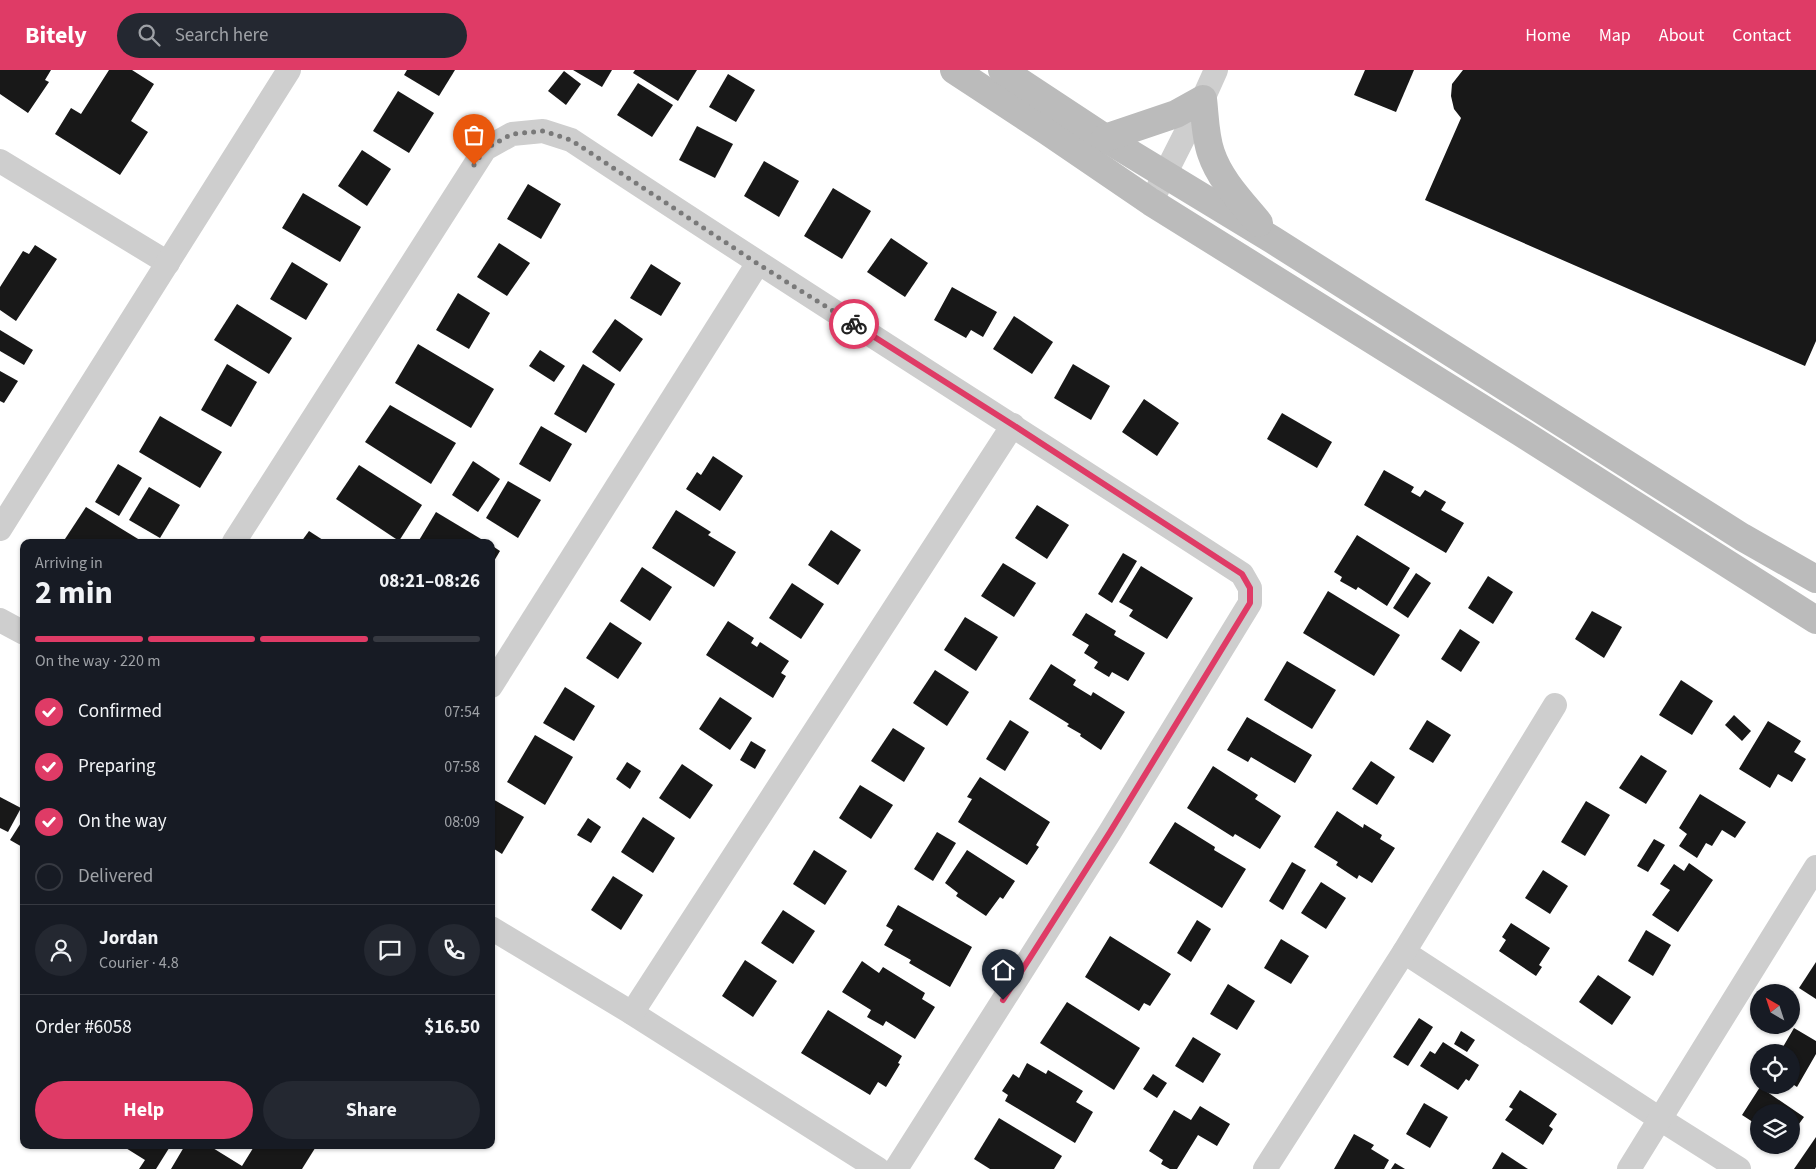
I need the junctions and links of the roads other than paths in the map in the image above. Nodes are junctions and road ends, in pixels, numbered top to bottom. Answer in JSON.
{"nodes":[{"id":1,"x":289,"y":70,"type":"edge"},
{"id":2,"x":954,"y":70,"type":"edge"},
{"id":3,"x":1002,"y":70,"type":"edge"},
{"id":4,"x":1216,"y":70,"type":"edge"},
{"id":5,"x":1203,"y":98,"type":"junction"},
{"id":6,"x":1104,"y":138,"type":"junction"},
{"id":7,"x":0,"y":161,"type":"edge"},
{"id":8,"x":1166,"y":175,"type":"junction"},
{"id":9,"x":1151,"y":202,"type":"junction"},
{"id":10,"x":1272,"y":240,"type":"junction"},
{"id":11,"x":168,"y":263,"type":"junction"},
{"id":12,"x":758,"y":264,"type":"junction"},
{"id":13,"x":1013,"y":425,"type":"junction"},
{"id":14,"x":0,"y":529,"type":"edge"},
{"id":15,"x":236,"y":539,"type":"edge"},
{"id":16,"x":1816,"y":579,"type":"edge"},
{"id":17,"x":0,"y":620,"type":"edge"},
{"id":18,"x":1816,"y":620,"type":"edge"},
{"id":19,"x":20,"y":631,"type":"edge"},
{"id":20,"x":495,"y":680,"type":"edge"},
{"id":21,"x":1555,"y":705,"type":"dead end"},
{"id":22,"x":1816,"y":867,"type":"edge"},
{"id":23,"x":495,"y":930,"type":"edge"},
{"id":24,"x":1404,"y":952,"type":"junction"},
{"id":25,"x":632,"y":1013,"type":"junction"},
{"id":26,"x":1660,"y":1119,"type":"junction"},
{"id":27,"x":878,"y":1169,"type":"edge"},
{"id":28,"x":896,"y":1169,"type":"edge"},
{"id":29,"x":1265,"y":1169,"type":"edge"},
{"id":30,"x":1629,"y":1169,"type":"edge"},
{"id":31,"x":1739,"y":1169,"type":"edge"}],
"edges":[{"from":1,"to":11,"type":"street"},
{"from":2,"to":9,"type":"main road"},
{"from":3,"to":6,"type":"main road"},
{"from":4,"to":5,"type":"street"},
{"from":5,"to":6,"type":"main road"},
{"from":5,"to":8,"type":"street"},
{"from":5,"to":10,"type":"main road"},
{"from":6,"to":8,"type":"main road"},
{"from":7,"to":11,"type":"street"},
{"from":8,"to":9,"type":"street"},
{"from":8,"to":10,"type":"main road"},
{"from":9,"to":18,"type":"main road"},
{"from":10,"to":16,"type":"main road"},
{"from":11,"to":14,"type":"street"},
{"from":12,"to":13,"type":"street"},
{"from":12,"to":15,"type":"street"},
{"from":12,"to":20,"type":"street"},
{"from":13,"to":25,"type":"street"},
{"from":13,"to":28,"type":"street"},
{"from":17,"to":19,"type":"street"},
{"from":21,"to":24,"type":"street"},
{"from":22,"to":26,"type":"street"},
{"from":23,"to":25,"type":"street"},
{"from":24,"to":26,"type":"street"},
{"from":24,"to":29,"type":"street"},
{"from":25,"to":27,"type":"street"},
{"from":26,"to":30,"type":"street"},
{"from":26,"to":31,"type":"street"}]}
